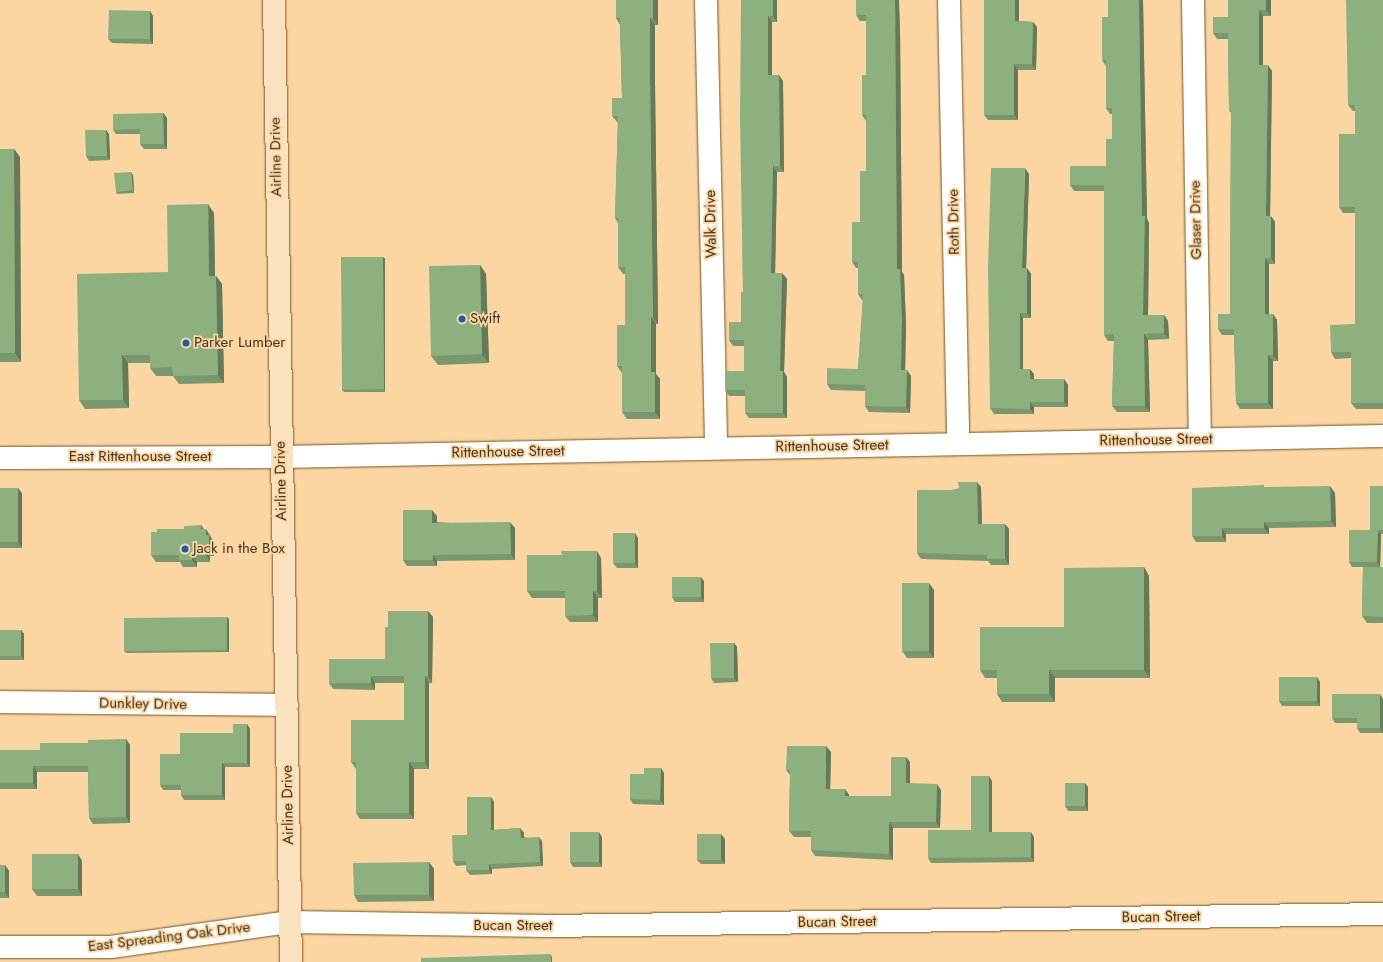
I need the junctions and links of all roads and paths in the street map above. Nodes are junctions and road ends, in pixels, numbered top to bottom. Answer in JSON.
{"nodes":[{"id":1,"x":274,"y":0,"type":"edge"},
{"id":2,"x":706,"y":0,"type":"edge"},
{"id":3,"x":949,"y":0,"type":"edge"},
{"id":4,"x":1193,"y":0,"type":"edge"},
{"id":5,"x":1383,"y":436,"type":"edge"},
{"id":6,"x":1200,"y":439,"type":"junction"},
{"id":7,"x":958,"y":444,"type":"junction"},
{"id":8,"x":716,"y":448,"type":"junction"},
{"id":9,"x":281,"y":456,"type":"junction"},
{"id":10,"x":0,"y":458,"type":"edge"},
{"id":11,"x":0,"y":702,"type":"edge"},
{"id":12,"x":287,"y":705,"type":"junction"},
{"id":13,"x":1383,"y":914,"type":"edge"},
{"id":14,"x":290,"y":922,"type":"junction"},
{"id":15,"x":0,"y":947,"type":"edge"},
{"id":16,"x":74,"y":955,"type":"edge"},
{"id":17,"x":291,"y":962,"type":"edge"}],
"edges":[{"from":1,"to":9,"type":"main road","name":"Airline Drive"},
{"from":2,"to":8,"type":"street","name":"Walk Drive"},
{"from":3,"to":7,"type":"street","name":"Roth Drive"},
{"from":4,"to":6,"type":"street","name":"Glaser Drive"},
{"from":5,"to":6,"type":"street","name":"Rittenhouse Street"},
{"from":6,"to":7,"type":"street","name":"Rittenhouse Street"},
{"from":7,"to":8,"type":"street","name":"Rittenhouse Street"},
{"from":8,"to":9,"type":"street","name":"Rittenhouse Street"},
{"from":9,"to":10,"type":"street","name":"East Rittenhouse Street"},
{"from":9,"to":12,"type":"main road","name":"Airline Drive"},
{"from":11,"to":12,"type":"street","name":"Dunkley Drive"},
{"from":12,"to":14,"type":"main road","name":"Airline Drive"},
{"from":13,"to":14,"type":"street","name":"Bucan Street"},
{"from":14,"to":16,"type":"street","name":"East Spreading Oak Drive"},
{"from":14,"to":17,"type":"main road","name":"Airline Drive"},
{"from":15,"to":16,"type":"street","name":"East Spreading Oak Drive"}]}
